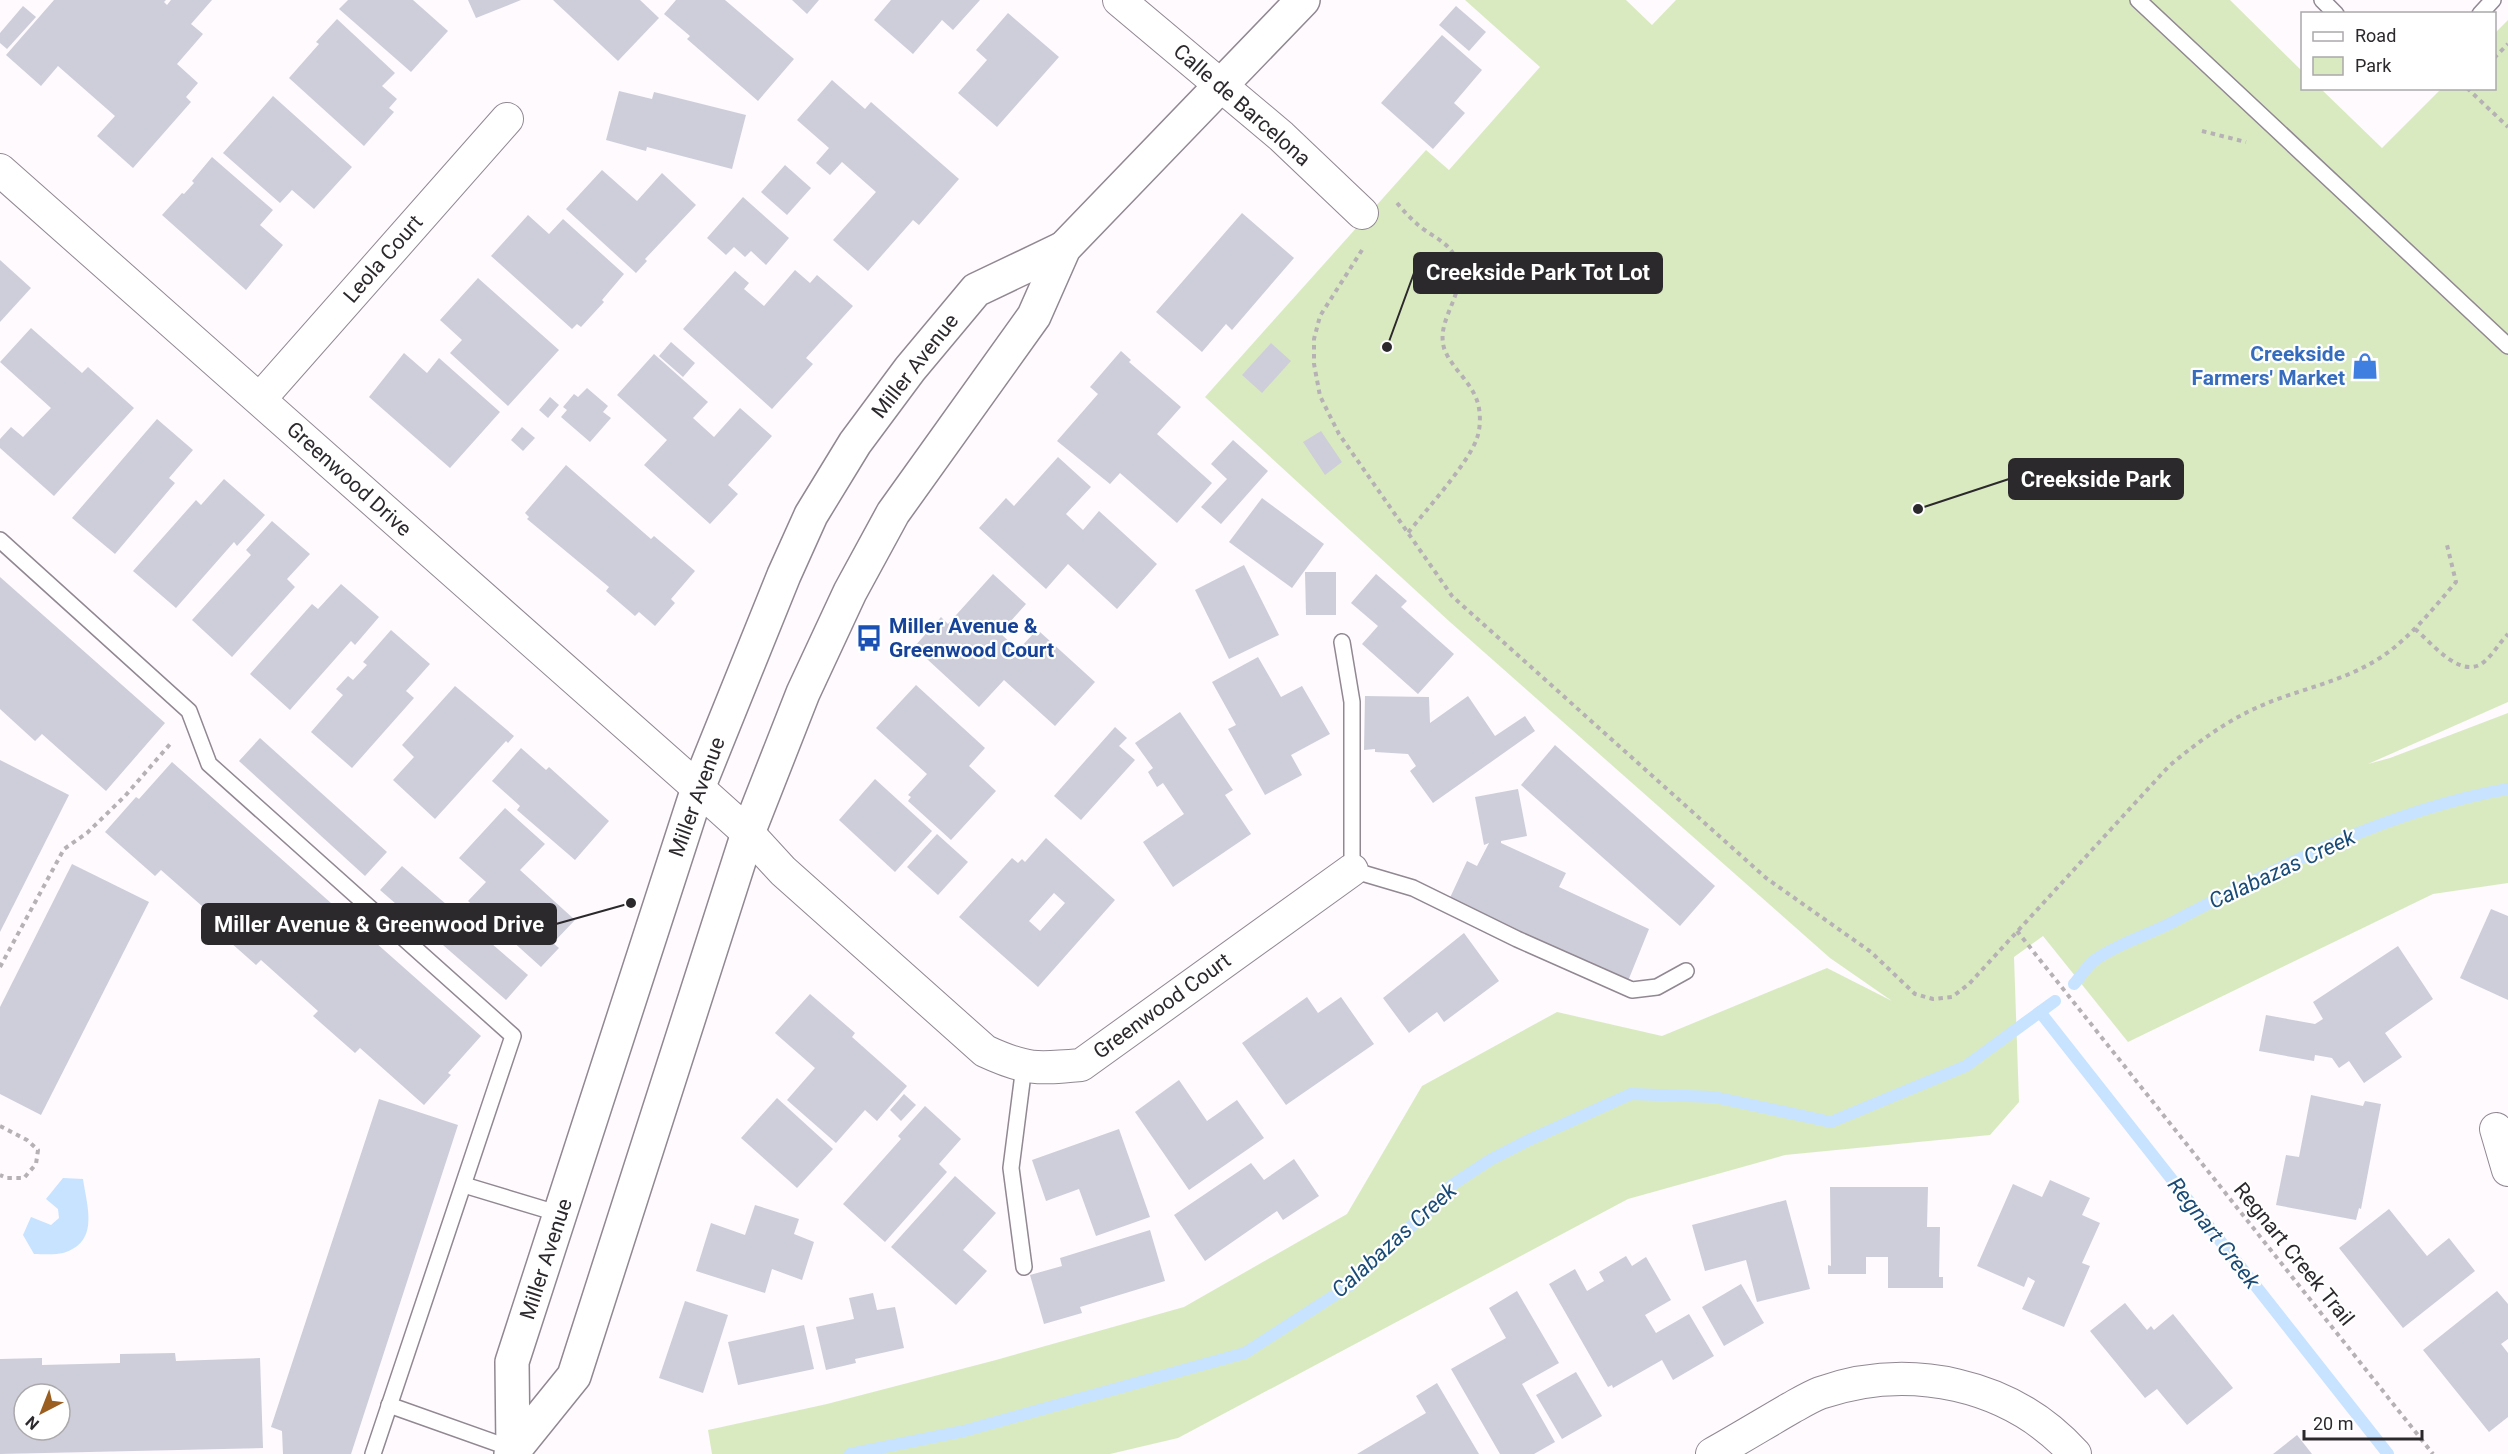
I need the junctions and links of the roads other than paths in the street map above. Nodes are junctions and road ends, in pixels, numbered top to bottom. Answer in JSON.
{"nodes":[{"id":1,"x":1119,"y":0,"type":"edge"},
{"id":2,"x":1303,"y":0,"type":"edge"},
{"id":3,"x":2138,"y":0,"type":"edge"},
{"id":4,"x":2322,"y":0,"type":"edge"},
{"id":5,"x":2493,"y":0,"type":"edge"},
{"id":6,"x":2334,"y":12,"type":"edge"},
{"id":7,"x":2482,"y":12,"type":"edge"},
{"id":8,"x":1220,"y":85,"type":"junction"},
{"id":9,"x":507,"y":118,"type":"dead end"},
{"id":10,"x":0,"y":170,"type":"edge"},
{"id":11,"x":1362,"y":213,"type":"road end"},
{"id":12,"x":1064,"y":248,"type":"junction"},
{"id":13,"x":2508,"y":346,"type":"edge"},
{"id":14,"x":260,"y":399,"type":"junction"},
{"id":15,"x":0,"y":540,"type":"edge"},
{"id":16,"x":1342,"y":642,"type":"dead end"},
{"id":17,"x":698,"y":788,"type":"junction"},
{"id":18,"x":748,"y":833,"type":"junction"},
{"id":19,"x":1352,"y":870,"type":"junction"},
{"id":20,"x":1686,"y":970,"type":"dead end"},
{"id":21,"x":1024,"y":1066,"type":"junction"},
{"id":22,"x":2496,"y":1129,"type":"dead end"},
{"id":23,"x":2508,"y":1170,"type":"edge"},
{"id":24,"x":464,"y":1185,"type":"junction"},
{"id":25,"x":560,"y":1214,"type":"junction"},
{"id":26,"x":1024,"y":1267,"type":"dead end"},
{"id":27,"x":389,"y":1405,"type":"junction"},
{"id":28,"x":512,"y":1451,"type":"edge"},
{"id":29,"x":373,"y":1454,"type":"edge"},
{"id":30,"x":1712,"y":1454,"type":"edge"},
{"id":31,"x":2075,"y":1454,"type":"edge"}],
"edges":[{"from":1,"to":8,"type":"street","name":"Calle de Barcelona"},
{"from":2,"to":8,"type":"main road","name":"Miller Avenue"},
{"from":3,"to":13,"type":"lane"},
{"from":4,"to":6,"type":"lane"},
{"from":5,"to":7,"type":"lane"},
{"from":8,"to":11,"type":"street","name":"Calle de Barcelona"},
{"from":8,"to":12,"type":"main road","name":"Miller Avenue"},
{"from":9,"to":14,"type":"street","name":"Leola Court"},
{"from":10,"to":14,"type":"street","name":"Greenwood Drive"},
{"from":12,"to":17,"type":"main road","name":"Miller Avenue"},
{"from":12,"to":18,"type":"main road","name":"Miller Avenue"},
{"from":14,"to":17,"type":"street","name":"Greenwood Drive"},
{"from":15,"to":24,"type":"lane"},
{"from":16,"to":19,"type":"lane"},
{"from":17,"to":18,"type":"street","name":"Greenwood Drive"},
{"from":17,"to":25,"type":"main road","name":"Miller Avenue"},
{"from":18,"to":21,"type":"street","name":"Greenwood Court"},
{"from":18,"to":28,"type":"main road","name":"Miller Avenue"},
{"from":19,"to":20,"type":"lane"},
{"from":19,"to":21,"type":"street","name":"Greenwood Court"},
{"from":21,"to":26,"type":"lane"},
{"from":22,"to":23,"type":"street"},
{"from":24,"to":25,"type":"lane"},
{"from":24,"to":27,"type":"lane"},
{"from":25,"to":28,"type":"main road","name":"Miller Avenue"},
{"from":27,"to":28,"type":"lane"},
{"from":27,"to":29,"type":"lane"},
{"from":30,"to":31,"type":"street"}]}
